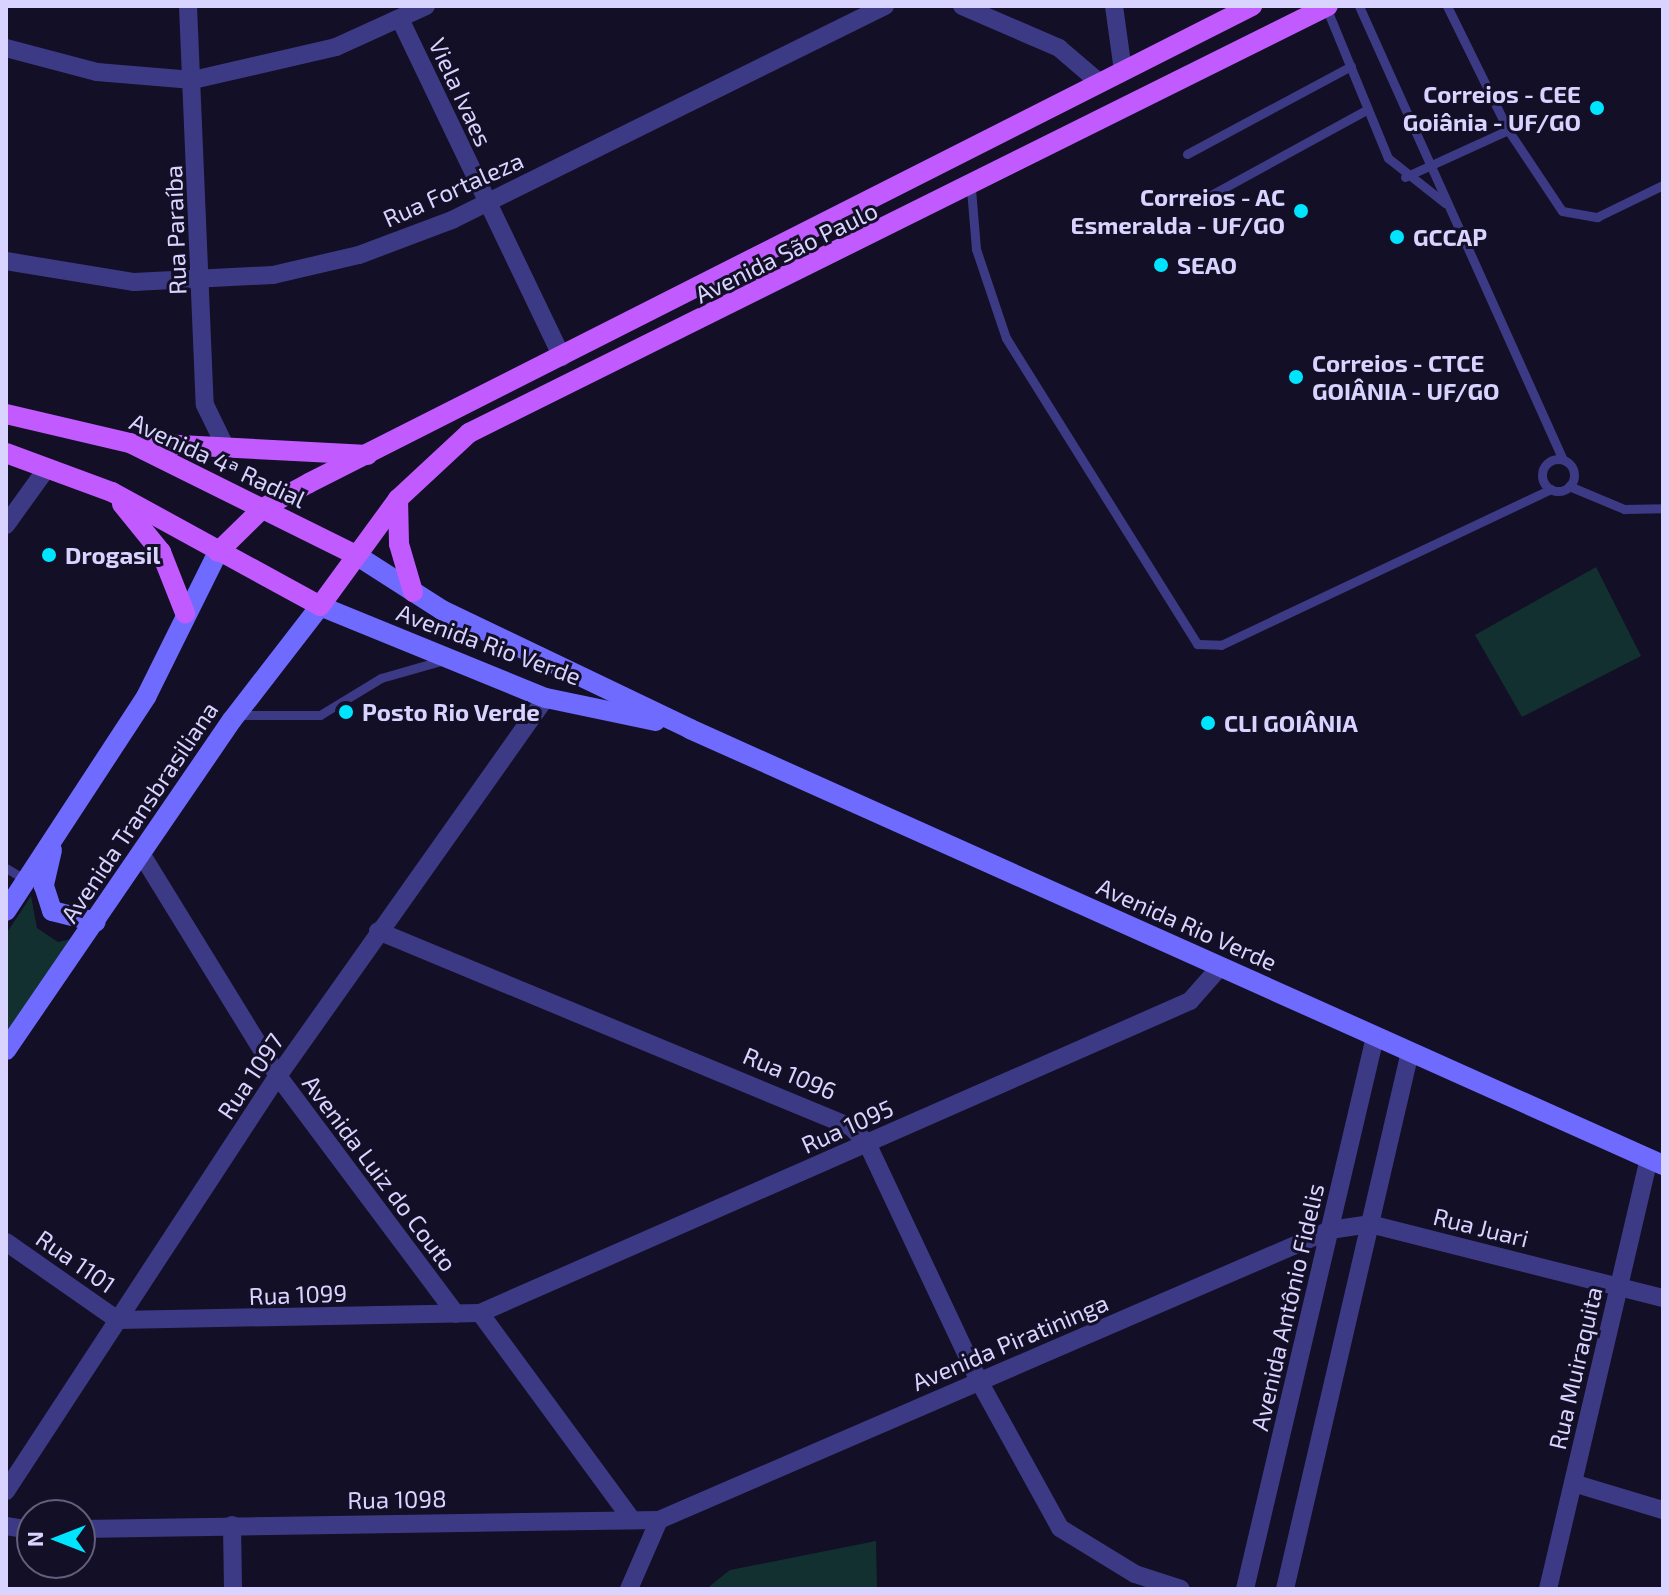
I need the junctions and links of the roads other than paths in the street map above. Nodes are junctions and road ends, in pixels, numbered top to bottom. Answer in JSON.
{"nodes":[{"id":1,"x":188,"y":6,"type":"edge"},
{"id":2,"x":426,"y":6,"type":"edge"},
{"id":3,"x":885,"y":6,"type":"edge"},
{"id":4,"x":962,"y":6,"type":"edge"},
{"id":5,"x":1114,"y":6,"type":"edge"},
{"id":6,"x":1252,"y":6,"type":"edge"},
{"id":7,"x":1359,"y":6,"type":"edge"},
{"id":8,"x":1447,"y":6,"type":"edge"},
{"id":9,"x":1327,"y":7,"type":"edge"},
{"id":10,"x":400,"y":19,"type":"junction"},
{"id":11,"x":1211,"y":28,"type":"junction"},
{"id":12,"x":6,"y":48,"type":"edge"},
{"id":13,"x":1351,"y":66,"type":"junction"},
{"id":14,"x":1123,"y":71,"type":"junction"},
{"id":15,"x":1181,"y":76,"type":"junction"},
{"id":16,"x":193,"y":80,"type":"junction"},
{"id":17,"x":1100,"y":83,"type":"junction"},
{"id":18,"x":1366,"y":110,"type":"junction"},
{"id":19,"x":1508,"y":130,"type":"junction"},
{"id":20,"x":1072,"y":135,"type":"junction"},
{"id":21,"x":1187,"y":154,"type":"dead end"},
{"id":22,"x":1432,"y":167,"type":"junction"},
{"id":23,"x":1405,"y":177,"type":"junction"},
{"id":24,"x":1663,"y":185,"type":"edge"},
{"id":25,"x":971,"y":189,"type":"junction"},
{"id":26,"x":1211,"y":195,"type":"dead end"},
{"id":27,"x":487,"y":203,"type":"junction"},
{"id":28,"x":1445,"y":203,"type":"junction"},
{"id":29,"x":6,"y":261,"type":"edge"},
{"id":30,"x":201,"y":280,"type":"junction"},
{"id":31,"x":562,"y":357,"type":"junction"},
{"id":32,"x":6,"y":414,"type":"edge"},
{"id":33,"x":130,"y":443,"type":"junction"},
{"id":34,"x":226,"y":448,"type":"junction"},
{"id":35,"x":6,"y":453,"type":"edge"},
{"id":36,"x":368,"y":455,"type":"junction"},
{"id":37,"x":1563,"y":459,"type":"junction"},
{"id":38,"x":47,"y":468,"type":"junction"},
{"id":39,"x":1569,"y":486,"type":"junction"},
{"id":40,"x":1551,"y":489,"type":"junction"},
{"id":41,"x":112,"y":492,"type":"junction"},
{"id":42,"x":398,"y":499,"type":"junction"},
{"id":43,"x":263,"y":508,"type":"junction"},
{"id":44,"x":1663,"y":508,"type":"edge"},
{"id":45,"x":6,"y":525,"type":"edge"},
{"id":46,"x":218,"y":552,"type":"junction"},
{"id":47,"x":356,"y":555,"type":"junction"},
{"id":48,"x":413,"y":592,"type":"junction"},
{"id":49,"x":320,"y":606,"type":"junction"},
{"id":50,"x":185,"y":613,"type":"junction"},
{"id":51,"x":447,"y":659,"type":"junction"},
{"id":52,"x":546,"y":698,"type":"junction"},
{"id":53,"x":236,"y":715,"type":"junction"},
{"id":54,"x":690,"y":729,"type":"junction"},
{"id":55,"x":55,"y":835,"type":"junction"},
{"id":56,"x":142,"y":855,"type":"junction"},
{"id":57,"x":6,"y":868,"type":"edge"},
{"id":58,"x":26,"y":880,"type":"junction"},
{"id":59,"x":6,"y":911,"type":"edge"},
{"id":60,"x":96,"y":922,"type":"junction"},
{"id":61,"x":378,"y":931,"type":"junction"},
{"id":62,"x":1220,"y":967,"type":"junction"},
{"id":63,"x":1375,"y":1037,"type":"junction"},
{"id":64,"x":6,"y":1050,"type":"edge"},
{"id":65,"x":1410,"y":1052,"type":"junction"},
{"id":66,"x":278,"y":1076,"type":"junction"},
{"id":67,"x":867,"y":1143,"type":"junction"},
{"id":68,"x":1656,"y":1162,"type":"edge"},
{"id":69,"x":1370,"y":1224,"type":"junction"},
{"id":70,"x":1330,"y":1230,"type":"junction"},
{"id":71,"x":6,"y":1242,"type":"edge"},
{"id":72,"x":1619,"y":1287,"type":"junction"},
{"id":73,"x":1663,"y":1298,"type":"edge"},
{"id":74,"x":480,"y":1313,"type":"junction"},
{"id":75,"x":456,"y":1314,"type":"junction"},
{"id":76,"x":118,"y":1320,"type":"junction"},
{"id":77,"x":979,"y":1381,"type":"junction"},
{"id":78,"x":1573,"y":1483,"type":"junction"},
{"id":79,"x":6,"y":1491,"type":"edge"},
{"id":80,"x":709,"y":1497,"type":"joint"},
{"id":81,"x":1663,"y":1510,"type":"edge"},
{"id":82,"x":632,"y":1520,"type":"junction"},
{"id":83,"x":659,"y":1520,"type":"junction"},
{"id":84,"x":232,"y":1525,"type":"junction"},
{"id":85,"x":96,"y":1529,"type":"edge"},
{"id":86,"x":233,"y":1589,"type":"edge"},
{"id":87,"x":629,"y":1589,"type":"edge"},
{"id":88,"x":1181,"y":1589,"type":"edge"},
{"id":89,"x":1245,"y":1589,"type":"edge"},
{"id":90,"x":1285,"y":1589,"type":"edge"},
{"id":91,"x":1548,"y":1589,"type":"edge"}],
"edges":[{"from":1,"to":16,"type":"street","name":"Rua Paraíba"},
{"from":2,"to":10,"type":"street"},
{"from":3,"to":27,"type":"street","name":"Rua Fortaleza"},
{"from":4,"to":17,"type":"street"},
{"from":5,"to":14,"type":"street"},
{"from":6,"to":11,"type":"main road","name":"Avenida São Paulo"},
{"from":7,"to":22,"type":"lane"},
{"from":8,"to":19,"type":"lane"},
{"from":9,"to":13,"type":"lane"},
{"from":9,"to":15,"type":"main road","name":"Avenida São Paulo"},
{"from":10,"to":16,"type":"street"},
{"from":10,"to":27,"type":"street","name":"Viela Ivaes"},
{"from":11,"to":14,"type":"main road","name":"Avenida São Paulo"},
{"from":11,"to":15,"type":"main road"},
{"from":12,"to":16,"type":"street"},
{"from":13,"to":18,"type":"lane"},
{"from":13,"to":21,"type":"lane"},
{"from":14,"to":17,"type":"main road","name":"Avenida São Paulo"},
{"from":14,"to":20,"type":"main road"},
{"from":15,"to":20,"type":"main road","name":"Avenida São Paulo"},
{"from":16,"to":30,"type":"street","name":"Rua Paraíba"},
{"from":17,"to":31,"type":"main road","name":"Avenida São Paulo"},
{"from":18,"to":23,"type":"lane"},
{"from":18,"to":26,"type":"lane"},
{"from":19,"to":22,"type":"lane"},
{"from":19,"to":24,"type":"lane"},
{"from":20,"to":25,"type":"main road","name":"Avenida São Paulo"},
{"from":22,"to":23,"type":"lane"},
{"from":22,"to":28,"type":"lane"},
{"from":23,"to":28,"type":"lane"},
{"from":25,"to":40,"type":"lane"},
{"from":25,"to":42,"type":"main road","name":"Avenida São Paulo"},
{"from":27,"to":30,"type":"street","name":"Rua Fortaleza"},
{"from":27,"to":31,"type":"street","name":"Viela Ivaes"},
{"from":28,"to":37,"type":"lane"},
{"from":29,"to":30,"type":"street","name":"Rua Fortaleza"},
{"from":30,"to":34,"type":"street","name":"Rua Paraíba"},
{"from":31,"to":36,"type":"main road","name":"Avenida São Paulo"},
{"from":32,"to":33,"type":"main road","name":"Avenida 4ª Radial"},
{"from":33,"to":34,"type":"main road"},
{"from":33,"to":43,"type":"main road","name":"Avenida 4ª Radial"},
{"from":34,"to":36,"type":"main road"},
{"from":35,"to":38,"type":"main road"},
{"from":36,"to":43,"type":"main road","name":"Avenida São Paulo"},
{"from":37,"to":39,"type":"lane"},
{"from":37,"to":40,"type":"lane"},
{"from":38,"to":41,"type":"main road"},
{"from":38,"to":45,"type":"street"},
{"from":39,"to":40,"type":"lane"},
{"from":39,"to":44,"type":"lane"},
{"from":41,"to":46,"type":"main road"},
{"from":41,"to":50,"type":"main road"},
{"from":42,"to":47,"type":"main road","name":"Avenida São Paulo"},
{"from":42,"to":48,"type":"main road"},
{"from":43,"to":46,"type":"main road","name":"Avenida São Paulo"},
{"from":43,"to":47,"type":"main road","name":"Avenida 4ª Radial"},
{"from":46,"to":49,"type":"main road"},
{"from":46,"to":50,"type":"street"},
{"from":47,"to":48,"type":"street","name":"Avenida Rio Verde"},
{"from":47,"to":49,"type":"main road","name":"Avenida São Paulo"},
{"from":48,"to":54,"type":"street","name":"Avenida Rio Verde"},
{"from":49,"to":51,"type":"street","name":"Avenida Rio Verde"},
{"from":49,"to":53,"type":"street","name":"Avenida Transbrasiliana"},
{"from":50,"to":55,"type":"street"},
{"from":51,"to":52,"type":"street","name":"Avenida Rio Verde"},
{"from":51,"to":53,"type":"lane"},
{"from":52,"to":54,"type":"street","name":"Avenida Rio Verde"},
{"from":52,"to":61,"type":"street","name":"Rua 1097"},
{"from":53,"to":56,"type":"street","name":"Avenida Transbrasiliana"},
{"from":54,"to":62,"type":"street","name":"Avenida Rio Verde"},
{"from":55,"to":58,"type":"street"},
{"from":55,"to":60,"type":"street"},
{"from":56,"to":60,"type":"street","name":"Avenida Transbrasiliana"},
{"from":56,"to":66,"type":"street","name":"Avenida Luiz do Couto"},
{"from":57,"to":58,"type":"lane"},
{"from":58,"to":59,"type":"street"},
{"from":60,"to":64,"type":"street","name":"Avenida Transbrasiliana"},
{"from":61,"to":66,"type":"street","name":"Rua 1097"},
{"from":61,"to":67,"type":"street","name":"Rua 1096"},
{"from":62,"to":63,"type":"street","name":"Avenida Rio Verde"},
{"from":62,"to":67,"type":"street","name":"Rua 1095"},
{"from":63,"to":65,"type":"street","name":"Avenida Rio Verde"},
{"from":63,"to":70,"type":"street","name":"Avenida Antônio Fidelis"},
{"from":65,"to":68,"type":"street","name":"Avenida Rio Verde"},
{"from":65,"to":69,"type":"street"},
{"from":66,"to":75,"type":"street","name":"Avenida Luiz do Couto"},
{"from":66,"to":76,"type":"street","name":"Rua 1097"},
{"from":67,"to":74,"type":"street","name":"Rua 1095"},
{"from":67,"to":77,"type":"street","name":"Rua 1096"},
{"from":68,"to":72,"type":"street","name":"Rua Muiraquita"},
{"from":69,"to":70,"type":"street","name":"Rua Juari"},
{"from":69,"to":72,"type":"street","name":"Rua Juari"},
{"from":69,"to":90,"type":"street"},
{"from":70,"to":77,"type":"street","name":"Avenida Piratininga"},
{"from":70,"to":89,"type":"street","name":"Avenida Antônio Fidelis"},
{"from":71,"to":76,"type":"street","name":"Rua 1101"},
{"from":72,"to":73,"type":"street","name":"Rua Juari"},
{"from":72,"to":78,"type":"street","name":"Rua Muiraquita"},
{"from":74,"to":75,"type":"street","name":"Rua 1099"},
{"from":74,"to":82,"type":"street"},
{"from":75,"to":76,"type":"street","name":"Rua 1099"},
{"from":76,"to":79,"type":"street","name":"Rua 1097"},
{"from":77,"to":80,"type":"street","name":"Avenida Piratininga"},
{"from":77,"to":88,"type":"street","name":"Rua 1096"},
{"from":78,"to":81,"type":"street"},
{"from":78,"to":91,"type":"street","name":"Rua Muiraquita"},
{"from":80,"to":83,"type":"street","name":"Rua 1098"},
{"from":82,"to":83,"type":"street","name":"Rua 1098"},
{"from":82,"to":84,"type":"street","name":"Rua 1098"},
{"from":83,"to":87,"type":"street"},
{"from":84,"to":85,"type":"street","name":"Rua 1098"},
{"from":84,"to":86,"type":"street"}]}
